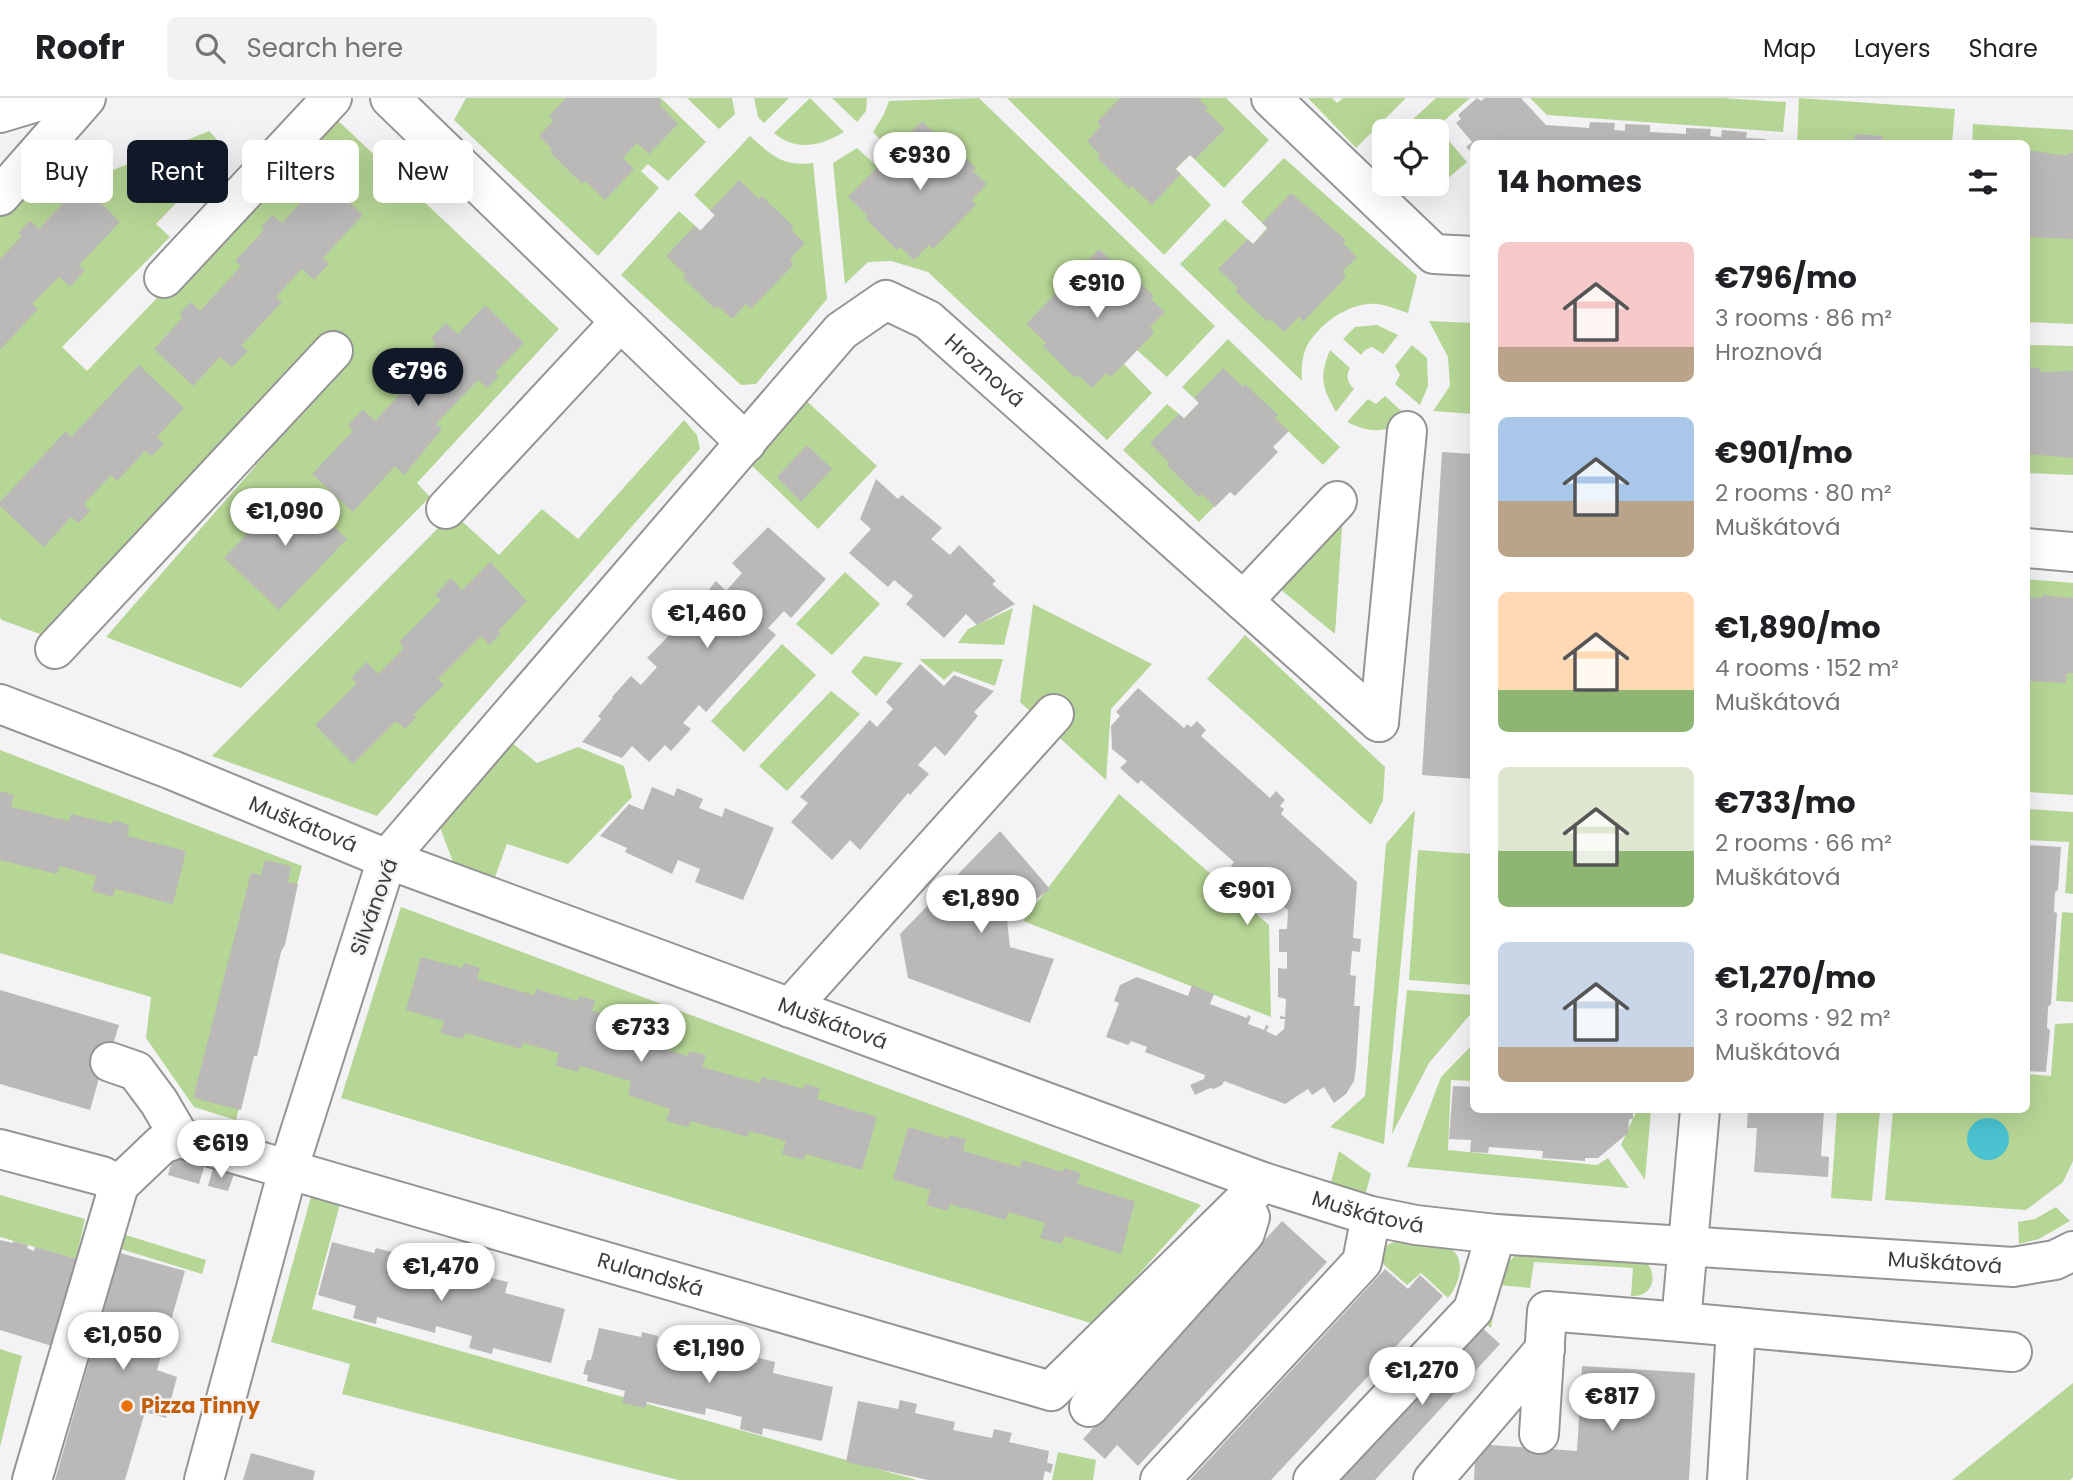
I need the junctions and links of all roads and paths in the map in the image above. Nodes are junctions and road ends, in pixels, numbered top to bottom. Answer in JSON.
{"nodes":[{"id":1,"x":50,"y":98,"type":"edge"},
{"id":2,"x":86,"y":98,"type":"edge"},
{"id":3,"x":332,"y":98,"type":"edge"},
{"id":4,"x":390,"y":98,"type":"edge"},
{"id":5,"x":1271,"y":98,"type":"edge"},
{"id":6,"x":0,"y":113,"type":"edge"},
{"id":7,"x":0,"y":196,"type":"edge"},
{"id":8,"x":1470,"y":256,"type":"edge"},
{"id":9,"x":164,"y":278,"type":"dead end"},
{"id":10,"x":620,"y":322,"type":"junction"},
{"id":11,"x":333,"y":351,"type":"dead end"},
{"id":12,"x":1407,"y":431,"type":"dead end"},
{"id":13,"x":746,"y":443,"type":"junction"},
{"id":14,"x":1337,"y":500,"type":"dead end"},
{"id":15,"x":446,"y":509,"type":"dead end"},
{"id":16,"x":2030,"y":548,"type":"edge"},
{"id":17,"x":2073,"y":552,"type":"edge"},
{"id":18,"x":1243,"y":601,"type":"junction"},
{"id":19,"x":55,"y":649,"type":"dead end"},
{"id":20,"x":0,"y":704,"type":"edge"},
{"id":21,"x":1054,"y":715,"type":"dead end"},
{"id":22,"x":387,"y":859,"type":"junction"},
{"id":23,"x":790,"y":1007,"type":"junction"},
{"id":24,"x":110,"y":1062,"type":"dead end"},
{"id":25,"x":1700,"y":1113,"type":"edge"},
{"id":26,"x":180,"y":1138,"type":"junction"},
{"id":27,"x":0,"y":1149,"type":"edge"},
{"id":28,"x":288,"y":1170,"type":"junction"},
{"id":29,"x":1263,"y":1182,"type":"junction"},
{"id":30,"x":119,"y":1185,"type":"junction"},
{"id":31,"x":1371,"y":1216,"type":"junction"},
{"id":32,"x":1496,"y":1234,"type":"junction"},
{"id":33,"x":1689,"y":1245,"type":"junction"},
{"id":34,"x":2073,"y":1251,"type":"edge"},
{"id":35,"x":1681,"y":1322,"type":"junction"},
{"id":36,"x":1735,"y":1327,"type":"junction"},
{"id":37,"x":1545,"y":1349,"type":"junction"},
{"id":38,"x":2012,"y":1352,"type":"dead end"},
{"id":39,"x":1090,"y":1407,"type":"dead end"},
{"id":40,"x":1539,"y":1434,"type":"dead end"},
{"id":41,"x":32,"y":1480,"type":"edge"},
{"id":42,"x":204,"y":1480,"type":"edge"},
{"id":43,"x":1160,"y":1480,"type":"edge"},
{"id":44,"x":1313,"y":1480,"type":"edge"},
{"id":45,"x":1433,"y":1480,"type":"edge"},
{"id":46,"x":1727,"y":1480,"type":"edge"}],
"edges":[{"from":1,"to":6,"type":"street"},
{"from":2,"to":7,"type":"street"},
{"from":3,"to":9,"type":"street"},
{"from":4,"to":10,"type":"street"},
{"from":5,"to":8,"type":"street"},
{"from":10,"to":13,"type":"street"},
{"from":10,"to":15,"type":"street"},
{"from":11,"to":19,"type":"street"},
{"from":12,"to":18,"type":"street","name":"Hroznová"},
{"from":13,"to":18,"type":"street","name":"Hroznová"},
{"from":13,"to":22,"type":"street","name":"Silvánová"},
{"from":14,"to":18,"type":"street"},
{"from":16,"to":17,"type":"street"},
{"from":20,"to":22,"type":"street","name":"Muškátová"},
{"from":21,"to":23,"type":"street"},
{"from":22,"to":23,"type":"street","name":"Muškátová"},
{"from":22,"to":28,"type":"street","name":"Silvánová"},
{"from":23,"to":29,"type":"street","name":"Muškátová"},
{"from":24,"to":26,"type":"street"},
{"from":25,"to":33,"type":"street"},
{"from":26,"to":28,"type":"street","name":"Rulandská"},
{"from":26,"to":30,"type":"street"},
{"from":27,"to":30,"type":"street"},
{"from":28,"to":29,"type":"street","name":"Rulandská"},
{"from":28,"to":42,"type":"street","name":"Silvánová"},
{"from":29,"to":31,"type":"street","name":"Muškátová"},
{"from":29,"to":39,"type":"street"},
{"from":30,"to":41,"type":"street"},
{"from":31,"to":32,"type":"street","name":"Muškátová"},
{"from":31,"to":43,"type":"street"},
{"from":32,"to":33,"type":"street","name":"Muškátová"},
{"from":32,"to":44,"type":"street"},
{"from":33,"to":34,"type":"street","name":"Muškátová"},
{"from":33,"to":35,"type":"street"},
{"from":35,"to":36,"type":"street"},
{"from":35,"to":37,"type":"street"},
{"from":36,"to":38,"type":"street"},
{"from":36,"to":46,"type":"street"},
{"from":37,"to":40,"type":"street"},
{"from":37,"to":45,"type":"street"}]}
